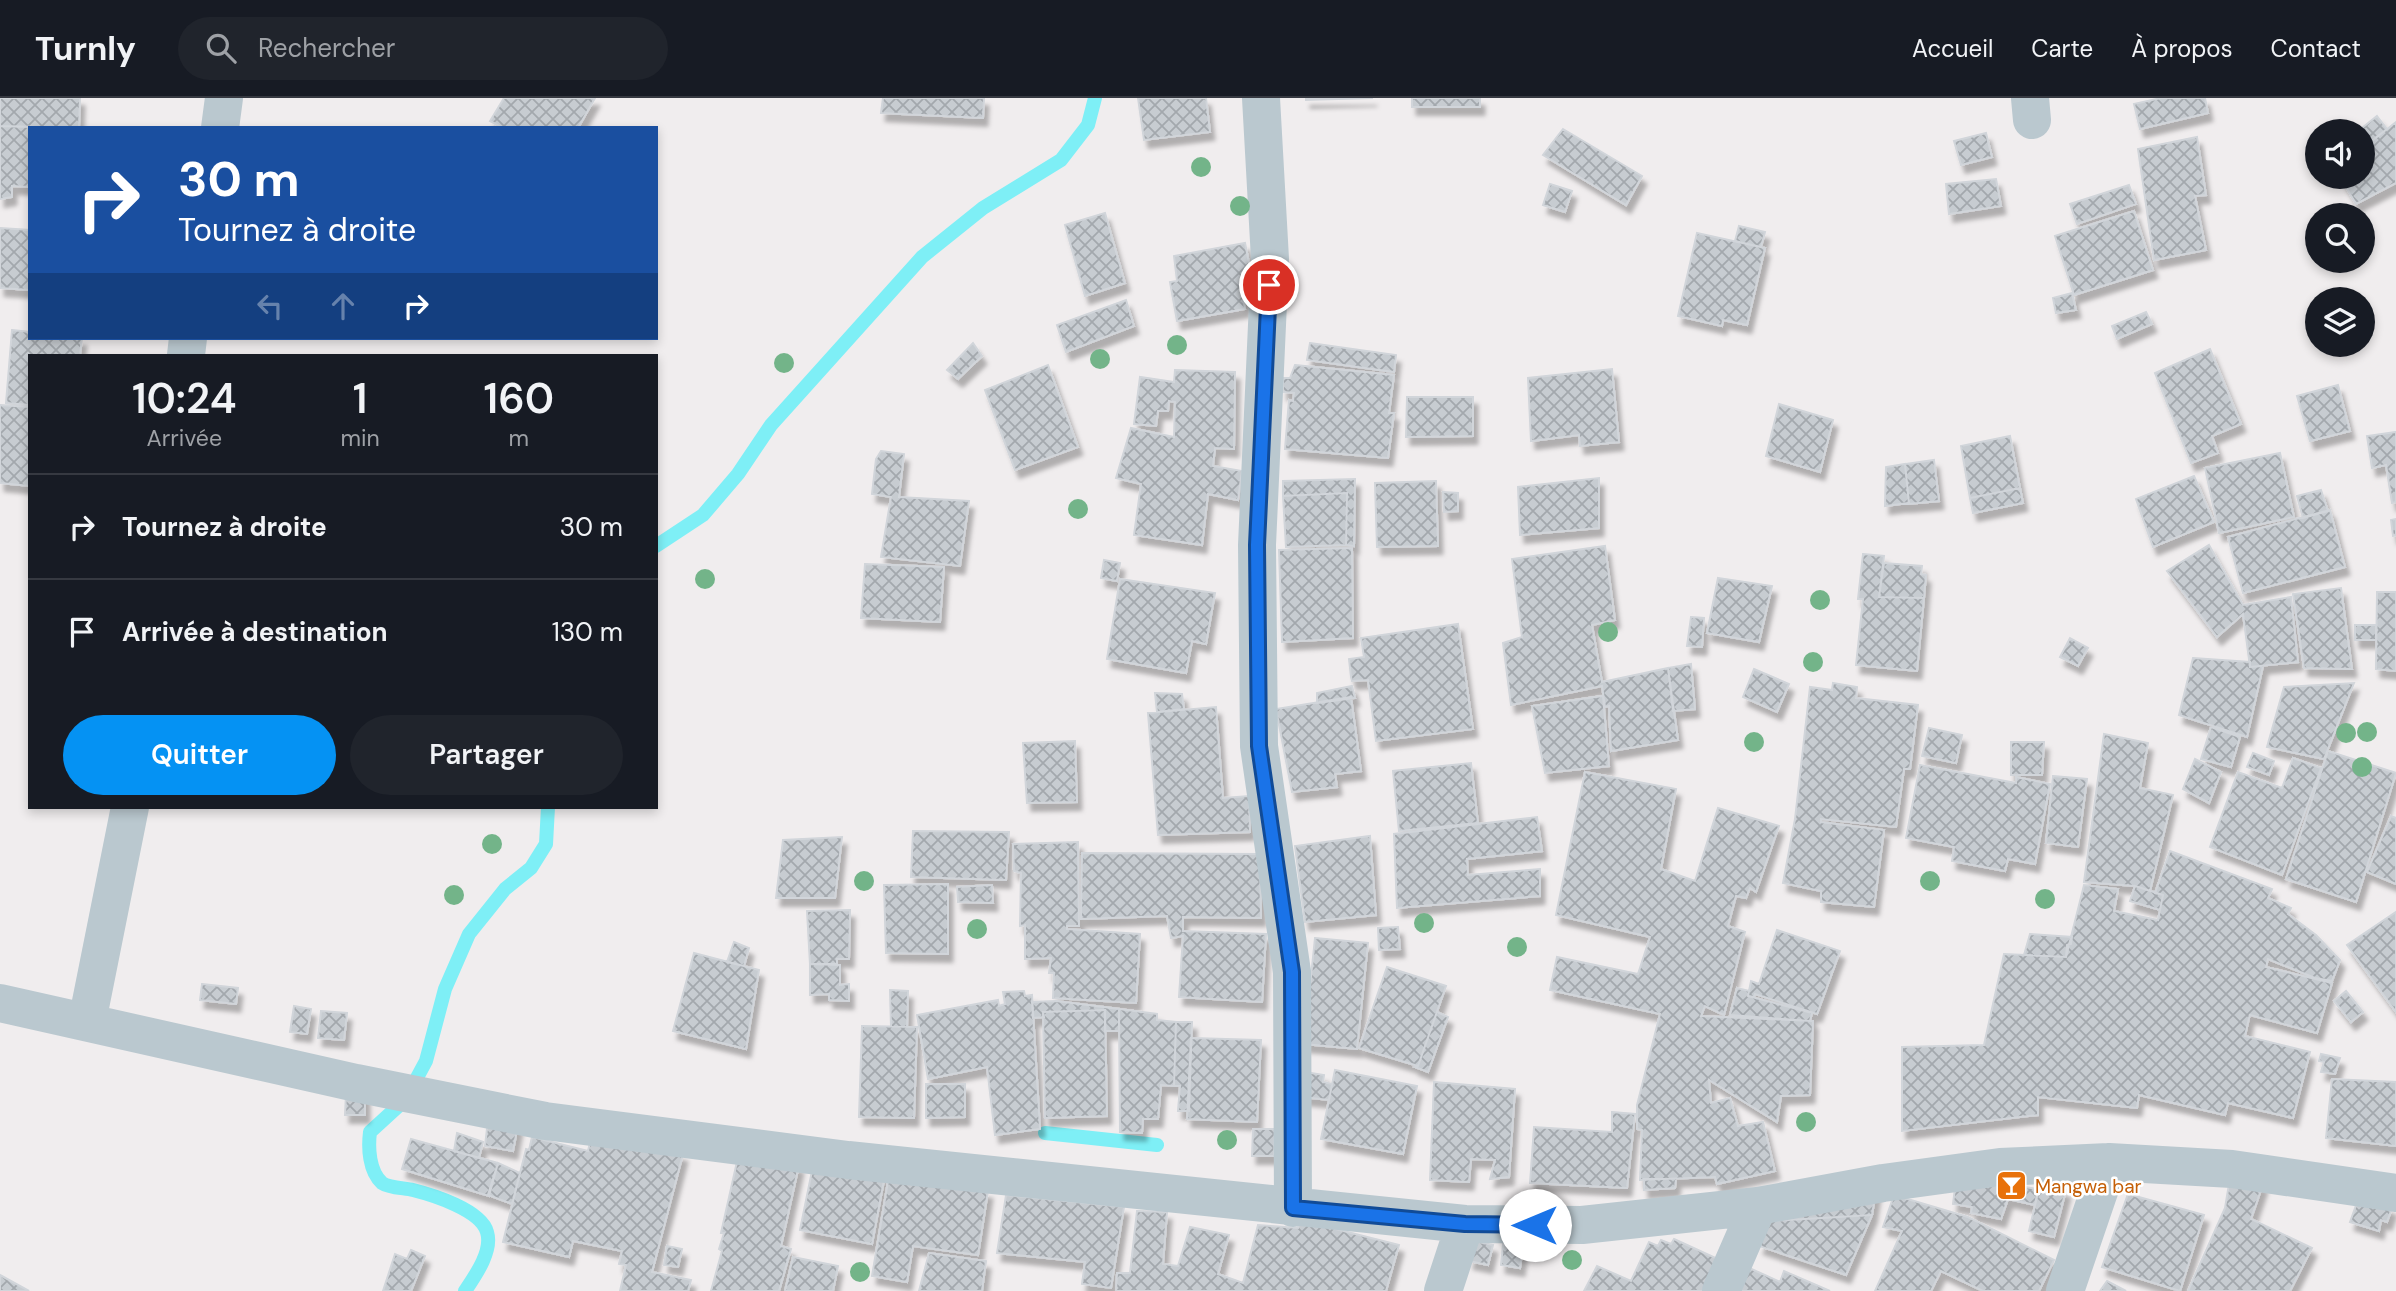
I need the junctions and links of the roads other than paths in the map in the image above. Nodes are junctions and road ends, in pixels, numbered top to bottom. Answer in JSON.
{"nodes":[{"id":1,"x":224,"y":98,"type":"edge"},
{"id":2,"x":1261,"y":98,"type":"edge"},
{"id":3,"x":220,"y":126,"type":"edge"},
{"id":4,"x":130,"y":809,"type":"edge"},
{"id":5,"x":0,"y":1003,"type":"edge"},
{"id":6,"x":87,"y":1022,"type":"junction"},
{"id":7,"x":2109,"y":1162,"type":"junction"},
{"id":8,"x":2396,"y":1193,"type":"edge"},
{"id":9,"x":1758,"y":1206,"type":"junction"},
{"id":10,"x":1293,"y":1208,"type":"junction"},
{"id":11,"x":1465,"y":1224,"type":"junction"},
{"id":12,"x":1443,"y":1291,"type":"edge"},
{"id":13,"x":1721,"y":1291,"type":"edge"},
{"id":14,"x":2065,"y":1291,"type":"edge"}],
"edges":[{"from":1,"to":3,"type":"street"},
{"from":2,"to":10,"type":"street"},
{"from":4,"to":6,"type":"street"},
{"from":5,"to":6,"type":"street"},
{"from":6,"to":10,"type":"street"},
{"from":7,"to":8,"type":"street"},
{"from":7,"to":9,"type":"street"},
{"from":7,"to":14,"type":"street"},
{"from":9,"to":11,"type":"street"},
{"from":9,"to":13,"type":"street"},
{"from":10,"to":11,"type":"street"},
{"from":11,"to":12,"type":"street"}]}
